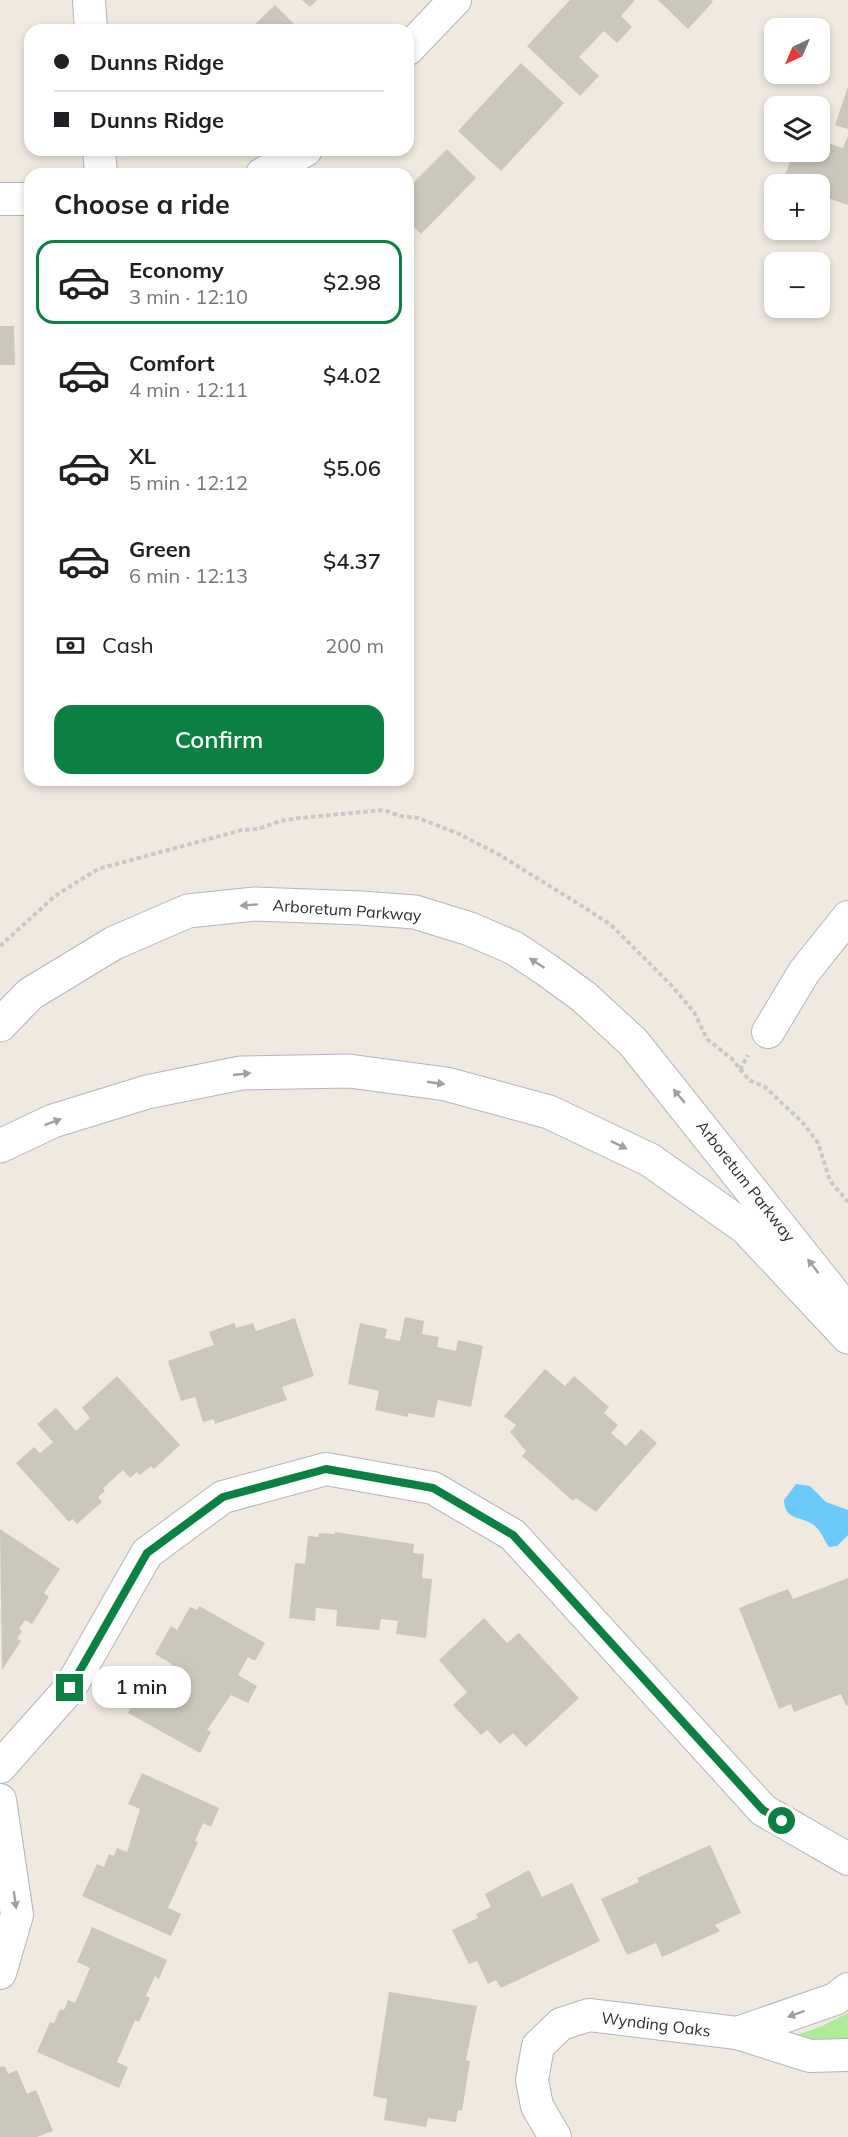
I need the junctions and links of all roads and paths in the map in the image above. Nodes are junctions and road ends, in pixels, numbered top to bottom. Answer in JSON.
{"nodes":[{"id":1,"x":89,"y":0,"type":"edge"},
{"id":2,"x":455,"y":0,"type":"edge"},
{"id":3,"x":91,"y":24,"type":"edge"},
{"id":4,"x":414,"y":43,"type":"edge"},
{"id":5,"x":295,"y":156,"type":"edge"},
{"id":6,"x":273,"y":168,"type":"edge"},
{"id":7,"x":0,"y":199,"type":"edge"},
{"id":8,"x":24,"y":199,"type":"edge"},
{"id":9,"x":848,"y":916,"type":"edge"},
{"id":10,"x":0,"y":1025,"type":"edge"},
{"id":11,"x":768,"y":1032,"type":"dead end"},
{"id":12,"x":0,"y":1146,"type":"edge"},
{"id":13,"x":848,"y":1312,"type":"edge"},
{"id":14,"x":848,"y":1337,"type":"edge"},
{"id":15,"x":0,"y":1767,"type":"edge"},
{"id":16,"x":0,"y":1800,"type":"edge"},
{"id":17,"x":848,"y":1858,"type":"edge"},
{"id":18,"x":0,"y":1973,"type":"edge"},
{"id":19,"x":848,"y":1989,"type":"edge"},
{"id":20,"x":736,"y":2033,"type":"junction"},
{"id":21,"x":848,"y":2055,"type":"edge"},
{"id":22,"x":555,"y":2137,"type":"edge"}],
"edges":[{"from":1,"to":3,"type":"street"},
{"from":2,"to":4,"type":"street"},
{"from":5,"to":6,"type":"street"},
{"from":7,"to":8,"type":"street"},
{"from":9,"to":11,"type":"street"},
{"from":13,"to":10,"type":"street","name":"Arboretum Parkway","one_way":true},
{"from":12,"to":14,"type":"street","name":"Arboretum Parkway","one_way":true},
{"from":15,"to":17,"type":"street"},
{"from":16,"to":18,"type":"street","one_way":true},
{"from":19,"to":20,"type":"street","name":"Wynding Oaks","one_way":true},
{"from":20,"to":21,"type":"street","name":"Wynding Oaks"},
{"from":20,"to":22,"type":"street","name":"Wynding Oaks"}]}
